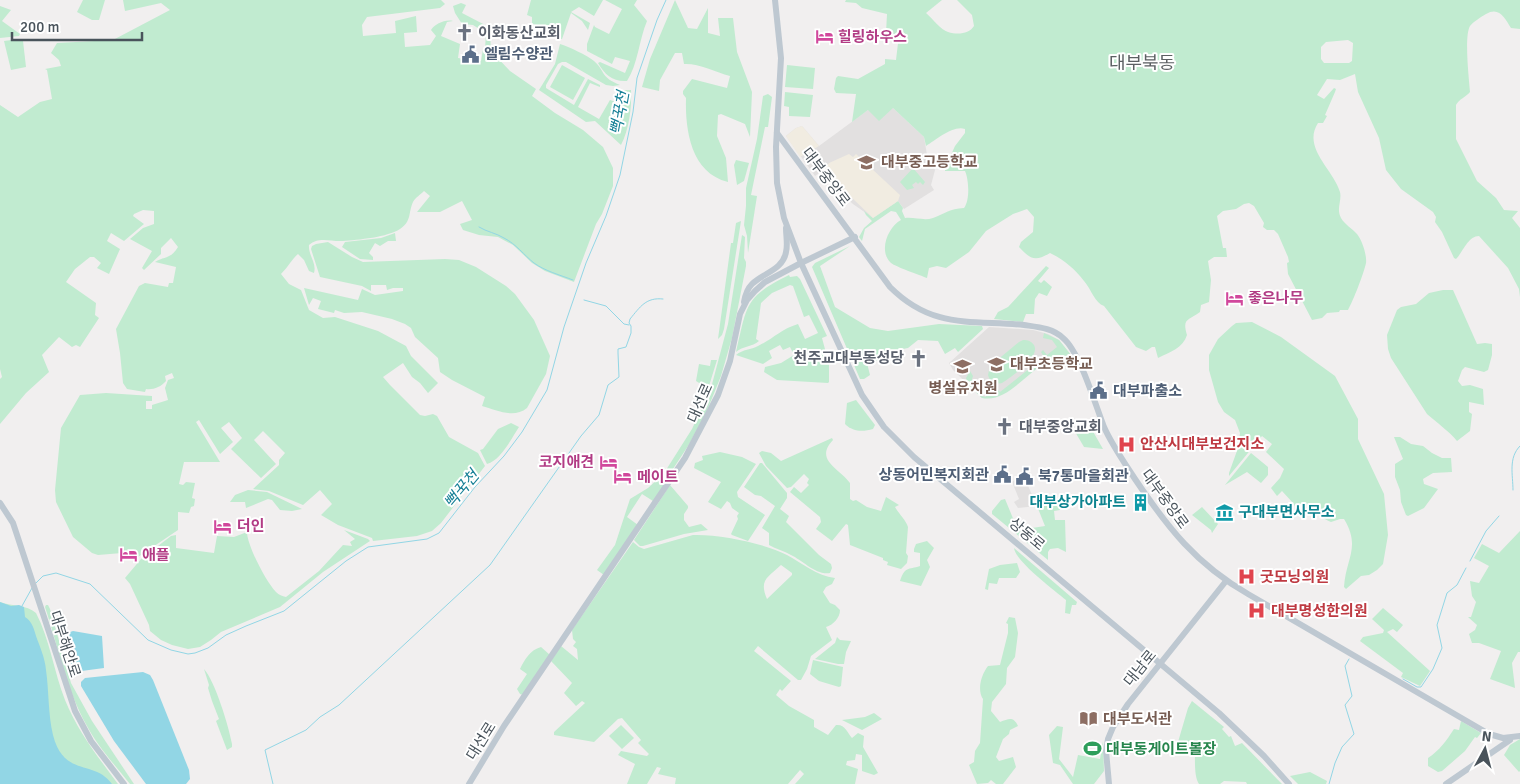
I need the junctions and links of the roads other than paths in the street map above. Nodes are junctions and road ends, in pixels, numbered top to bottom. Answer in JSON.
{"nodes":[{"id":1,"x":775,"y":0,"type":"edge"},
{"id":2,"x":777,"y":133,"type":"junction"},
{"id":3,"x":793,"y":156,"type":"junction"},
{"id":4,"x":776,"y":162,"type":"junction"},
{"id":5,"x":786,"y":222,"type":"junction"},
{"id":6,"x":855,"y":237,"type":"junction"},
{"id":7,"x":801,"y":263,"type":"junction"},
{"id":8,"x":740,"y":314,"type":"junction"},
{"id":9,"x":0,"y":502,"type":"edge"},
{"id":10,"x":1226,"y":581,"type":"junction"},
{"id":11,"x":1160,"y":664,"type":"junction"},
{"id":12,"x":1517,"y":737,"type":"edge"},
{"id":13,"x":1500,"y":742,"type":"junction"},
{"id":14,"x":124,"y":784,"type":"edge"},
{"id":15,"x":468,"y":784,"type":"edge"},
{"id":16,"x":1109,"y":784,"type":"edge"},
{"id":17,"x":1289,"y":784,"type":"edge"},
{"id":18,"x":1446,"y":784,"type":"edge"}],
"edges":[{"from":1,"to":2,"type":"street"},
{"from":2,"to":3,"type":"street","name":"대부중앙로"},
{"from":2,"to":4,"type":"street"},
{"from":3,"to":4,"type":"street"},
{"from":3,"to":6,"type":"street","name":"대부중앙로"},
{"from":4,"to":5,"type":"street"},
{"from":5,"to":7,"type":"street"},
{"from":5,"to":8,"type":"street"},
{"from":6,"to":7,"type":"street"},
{"from":6,"to":10,"type":"street","name":"대부중앙로"},
{"from":7,"to":8,"type":"street","name":"대선로"},
{"from":7,"to":11,"type":"street","name":"상동로"},
{"from":8,"to":15,"type":"street","name":"대선로"},
{"from":9,"to":14,"type":"street","name":"대부해안로"},
{"from":10,"to":11,"type":"street","name":"대남로"},
{"from":10,"to":13,"type":"street","name":"대부중앙로"},
{"from":11,"to":16,"type":"street","name":"대남로"},
{"from":11,"to":17,"type":"street","name":"상동로"},
{"from":12,"to":13,"type":"street","name":"대부중앙로"},
{"from":13,"to":18,"type":"street"}]}
